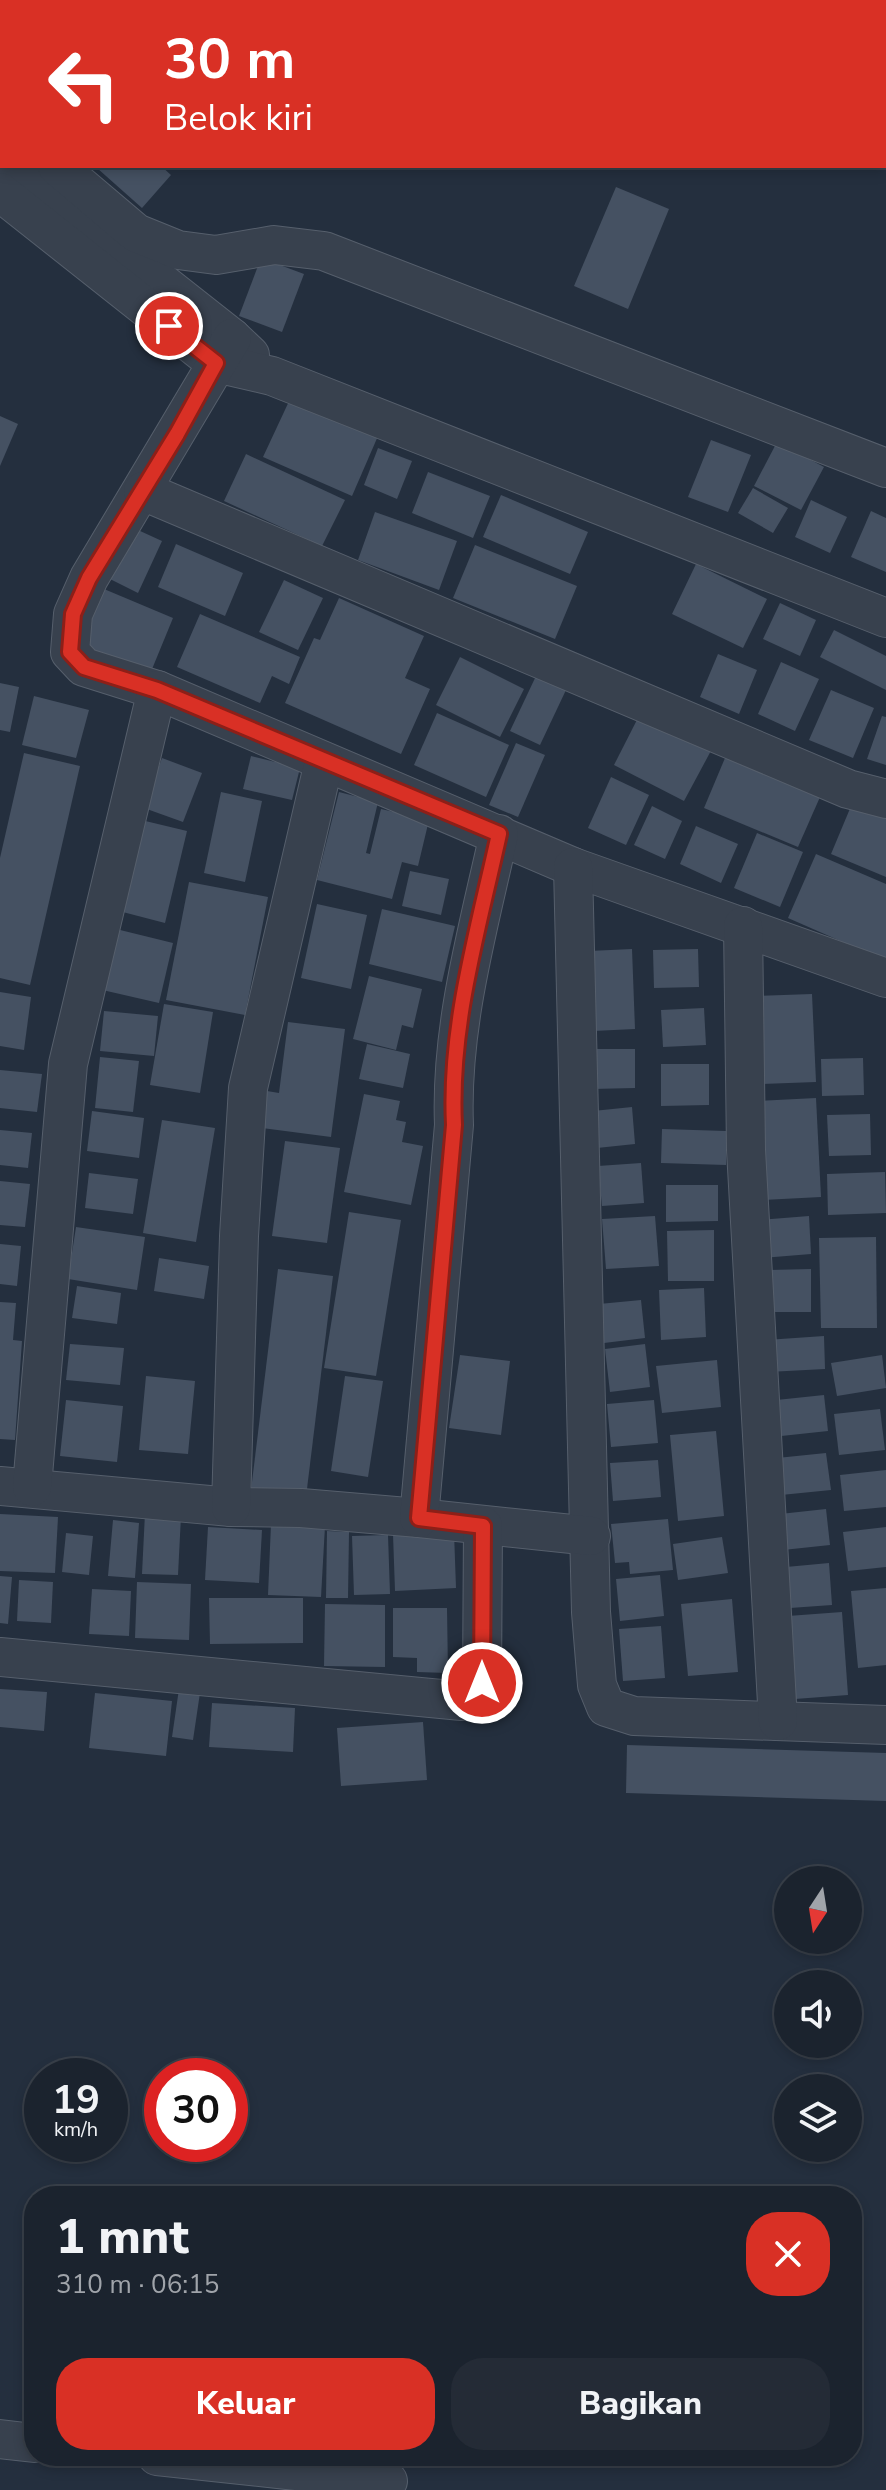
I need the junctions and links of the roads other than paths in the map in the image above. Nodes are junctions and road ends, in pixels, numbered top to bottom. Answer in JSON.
{"nodes":[{"id":1,"x":16,"y":168,"type":"edge"},
{"id":2,"x":59,"y":168,"type":"edge"},
{"id":3,"x":0,"y":192,"type":"edge"},
{"id":4,"x":83,"y":239,"type":"junction"},
{"id":5,"x":224,"y":350,"type":"junction"},
{"id":6,"x":886,"y":468,"type":"edge"},
{"id":7,"x":143,"y":491,"type":"junction"},
{"id":8,"x":886,"y":618,"type":"edge"},
{"id":9,"x":157,"y":690,"type":"junction"},
{"id":10,"x":324,"y":762,"type":"junction"},
{"id":11,"x":886,"y":799,"type":"edge"},
{"id":12,"x":499,"y":834,"type":"junction"},
{"id":13,"x":573,"y":867,"type":"junction"},
{"id":14,"x":743,"y":926,"type":"junction"},
{"id":15,"x":886,"y":978,"type":"edge"},
{"id":16,"x":16,"y":1487,"type":"edge"},
{"id":17,"x":231,"y":1507,"type":"junction"},
{"id":18,"x":419,"y":1518,"type":"junction"},
{"id":19,"x":483,"y":1526,"type":"junction"},
{"id":20,"x":591,"y":1536,"type":"junction"},
{"id":21,"x":0,"y":1657,"type":"edge"},
{"id":22,"x":778,"y":1721,"type":"junction"},
{"id":23,"x":886,"y":1725,"type":"edge"},
{"id":24,"x":0,"y":2439,"type":"edge"},
{"id":25,"x":24,"y":2442,"type":"edge"},
{"id":26,"x":249,"y":2466,"type":"edge"},
{"id":27,"x":388,"y":2481,"type":"dead end"}],
"edges":[{"from":1,"to":4,"type":"street"},
{"from":2,"to":6,"type":"street"},
{"from":3,"to":4,"type":"street"},
{"from":4,"to":5,"type":"street"},
{"from":5,"to":7,"type":"street"},
{"from":5,"to":8,"type":"street"},
{"from":7,"to":9,"type":"street"},
{"from":7,"to":11,"type":"street"},
{"from":9,"to":10,"type":"street"},
{"from":9,"to":16,"type":"street"},
{"from":10,"to":12,"type":"street"},
{"from":10,"to":17,"type":"street"},
{"from":12,"to":13,"type":"street"},
{"from":12,"to":18,"type":"street"},
{"from":13,"to":14,"type":"street"},
{"from":13,"to":20,"type":"street"},
{"from":14,"to":15,"type":"street"},
{"from":14,"to":22,"type":"street"},
{"from":16,"to":17,"type":"street"},
{"from":17,"to":18,"type":"street"},
{"from":18,"to":19,"type":"street"},
{"from":19,"to":20,"type":"street"},
{"from":19,"to":21,"type":"street"},
{"from":20,"to":22,"type":"street"},
{"from":22,"to":23,"type":"street"},
{"from":24,"to":25,"type":"street"},
{"from":26,"to":27,"type":"street"}]}
